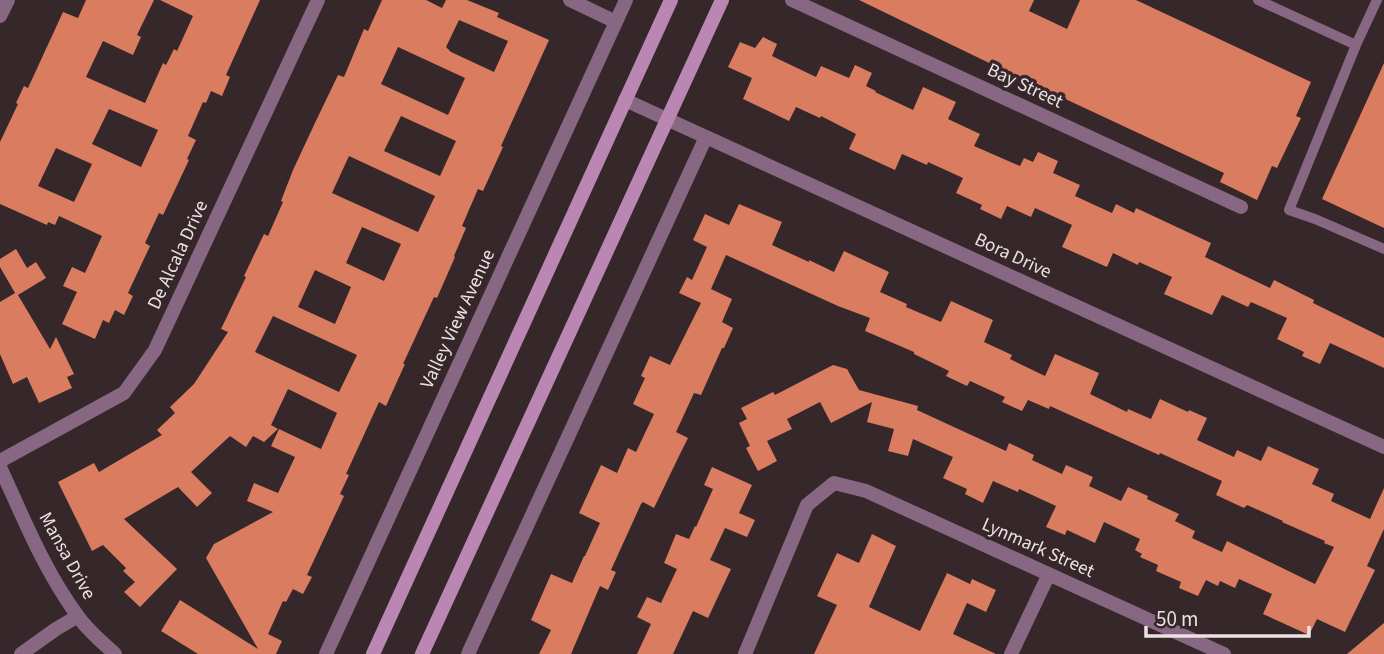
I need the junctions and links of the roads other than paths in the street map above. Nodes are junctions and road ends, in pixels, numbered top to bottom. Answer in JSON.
{"nodes":[{"id":1,"x":8,"y":0,"type":"edge"},
{"id":2,"x":318,"y":0,"type":"edge"},
{"id":3,"x":570,"y":0,"type":"edge"},
{"id":4,"x":626,"y":0,"type":"edge"},
{"id":5,"x":671,"y":0,"type":"edge"},
{"id":6,"x":722,"y":0,"type":"edge"},
{"id":7,"x":792,"y":0,"type":"edge"},
{"id":8,"x":1258,"y":0,"type":"edge"},
{"id":9,"x":1377,"y":0,"type":"edge"},
{"id":10,"x":0,"y":16,"type":"edge"},
{"id":11,"x":616,"y":22,"type":"junction"},
{"id":12,"x":1356,"y":45,"type":"junction"},
{"id":13,"x":625,"y":100,"type":"junction"},
{"id":14,"x":667,"y":119,"type":"junction"},
{"id":15,"x":706,"y":137,"type":"junction"},
{"id":16,"x":1241,"y":208,"type":"dead end"},
{"id":17,"x":1384,"y":250,"type":"edge"},
{"id":18,"x":1384,"y":447,"type":"edge"},
{"id":19,"x":0,"y":461,"type":"edge"},
{"id":20,"x":0,"y":467,"type":"edge"},
{"id":21,"x":1049,"y":574,"type":"junction"},
{"id":22,"x":78,"y":616,"type":"junction"},
{"id":23,"x":21,"y":654,"type":"edge"},
{"id":24,"x":115,"y":654,"type":"edge"},
{"id":25,"x":326,"y":654,"type":"edge"},
{"id":26,"x":373,"y":654,"type":"edge"},
{"id":27,"x":422,"y":654,"type":"edge"},
{"id":28,"x":468,"y":654,"type":"edge"},
{"id":29,"x":745,"y":654,"type":"edge"},
{"id":30,"x":1011,"y":654,"type":"edge"},
{"id":31,"x":1224,"y":654,"type":"edge"}],
"edges":[{"from":1,"to":10,"type":"street"},
{"from":2,"to":19,"type":"street","name":"De Alcala Drive"},
{"from":3,"to":11,"type":"street"},
{"from":4,"to":11,"type":"street","name":"Valley View Avenue"},
{"from":5,"to":13,"type":"main road"},
{"from":6,"to":14,"type":"main road"},
{"from":7,"to":16,"type":"street","name":"Bay Street"},
{"from":8,"to":12,"type":"lane"},
{"from":9,"to":12,"type":"lane"},
{"from":11,"to":25,"type":"street","name":"Valley View Avenue"},
{"from":12,"to":17,"type":"lane"},
{"from":13,"to":14,"type":"street","name":"Bora Drive"},
{"from":13,"to":26,"type":"main road"},
{"from":14,"to":15,"type":"street","name":"Bora Drive"},
{"from":14,"to":27,"type":"main road"},
{"from":15,"to":18,"type":"street","name":"Bora Drive"},
{"from":15,"to":28,"type":"street"},
{"from":20,"to":22,"type":"street","name":"Mansa Drive"},
{"from":21,"to":29,"type":"street","name":"Lynmark Street"},
{"from":21,"to":30,"type":"street"},
{"from":21,"to":31,"type":"street","name":"Lynmark Street"},
{"from":22,"to":23,"type":"street"},
{"from":22,"to":24,"type":"street","name":"Mansa Drive"}]}
